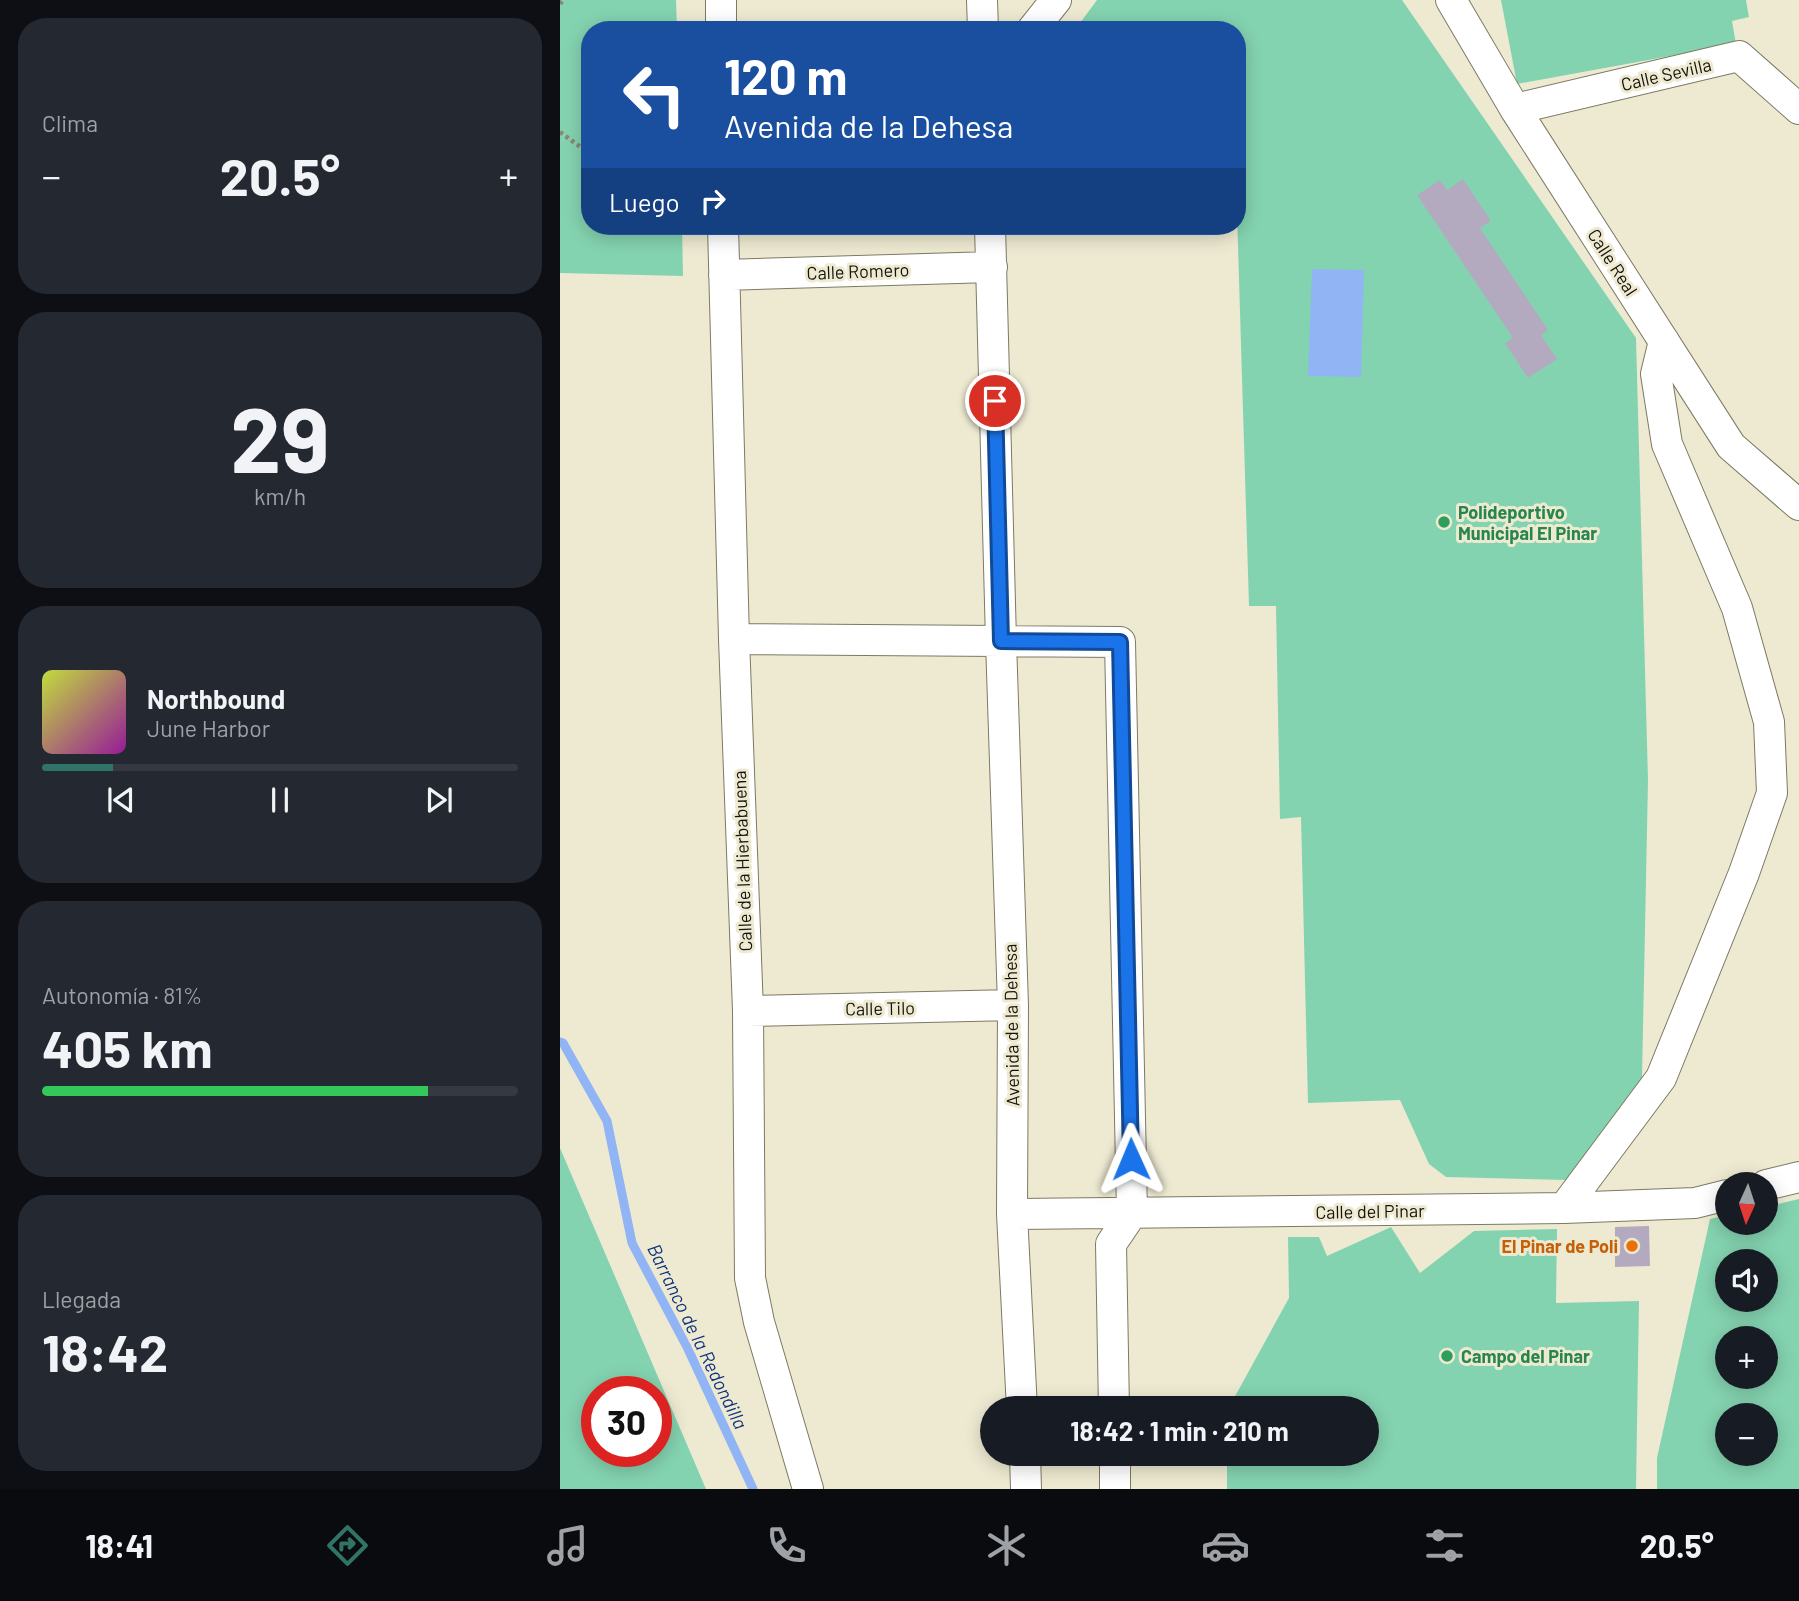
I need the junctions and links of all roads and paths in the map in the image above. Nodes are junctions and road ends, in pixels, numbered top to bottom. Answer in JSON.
{"nodes":[{"id":1,"x":721,"y":0,"type":"edge"},
{"id":2,"x":982,"y":0,"type":"edge"},
{"id":3,"x":1451,"y":0,"type":"edge"},
{"id":4,"x":721,"y":21,"type":"edge"},
{"id":5,"x":983,"y":21,"type":"edge"},
{"id":6,"x":1799,"y":109,"type":"edge"},
{"id":7,"x":1515,"y":110,"type":"junction"},
{"id":8,"x":560,"y":132,"type":"edge"},
{"id":9,"x":581,"y":147,"type":"edge"},
{"id":10,"x":723,"y":235,"type":"edge"},
{"id":11,"x":990,"y":235,"type":"edge"},
{"id":12,"x":992,"y":267,"type":"junction"},
{"id":13,"x":724,"y":275,"type":"junction"},
{"id":14,"x":1664,"y":341,"type":"junction"},
{"id":15,"x":1799,"y":505,"type":"edge"},
{"id":16,"x":734,"y":639,"type":"junction"},
{"id":17,"x":1001,"y":641,"type":"junction"},
{"id":18,"x":1013,"y":1005,"type":"junction"},
{"id":19,"x":748,"y":1011,"type":"junction"},
{"id":20,"x":1799,"y":1177,"type":"edge"},
{"id":21,"x":1778,"y":1182,"type":"edge"},
{"id":22,"x":1715,"y":1198,"type":"edge"},
{"id":23,"x":1564,"y":1208,"type":"junction"},
{"id":24,"x":1132,"y":1213,"type":"junction"},
{"id":25,"x":1012,"y":1214,"type":"junction"},
{"id":26,"x":1021,"y":1396,"type":"edge"},
{"id":27,"x":1114,"y":1396,"type":"edge"},
{"id":28,"x":1025,"y":1466,"type":"edge"},
{"id":29,"x":1115,"y":1466,"type":"edge"},
{"id":30,"x":808,"y":1489,"type":"edge"},
{"id":31,"x":1026,"y":1489,"type":"edge"},
{"id":32,"x":1115,"y":1489,"type":"edge"}],
"edges":[{"from":1,"to":4,"type":"street"},
{"from":2,"to":5,"type":"street"},
{"from":3,"to":7,"type":"street","name":"Calle Real"},
{"from":6,"to":7,"type":"street","name":"Calle Sevilla"},
{"from":7,"to":14,"type":"street","name":"Calle Real"},
{"from":8,"to":9,"type":"path"},
{"from":10,"to":13,"type":"street","name":"Calle de la Hierbabuena"},
{"from":11,"to":12,"type":"street","name":"Avenida de la Dehesa"},
{"from":12,"to":13,"type":"street","name":"Calle Romero"},
{"from":12,"to":17,"type":"street","name":"Avenida de la Dehesa"},
{"from":13,"to":16,"type":"street","name":"Calle de la Hierbabuena"},
{"from":14,"to":15,"type":"street","name":"Calle Real"},
{"from":14,"to":23,"type":"street"},
{"from":16,"to":17,"type":"street"},
{"from":16,"to":19,"type":"street","name":"Calle de la Hierbabuena"},
{"from":17,"to":18,"type":"street","name":"Avenida de la Dehesa"},
{"from":17,"to":24,"type":"street"},
{"from":18,"to":19,"type":"street","name":"Calle Tilo"},
{"from":18,"to":25,"type":"street","name":"Avenida de la Dehesa"},
{"from":19,"to":30,"type":"street","name":"Calle de la Hierbabuena"},
{"from":20,"to":21,"type":"street"},
{"from":22,"to":23,"type":"street","name":"Calle del Pinar"},
{"from":23,"to":24,"type":"street","name":"Calle del Pinar"},
{"from":24,"to":25,"type":"street","name":"Calle del Pinar"},
{"from":24,"to":27,"type":"street"},
{"from":25,"to":26,"type":"street","name":"Avenida de la Dehesa"},
{"from":28,"to":31,"type":"street"},
{"from":29,"to":32,"type":"street"}]}
